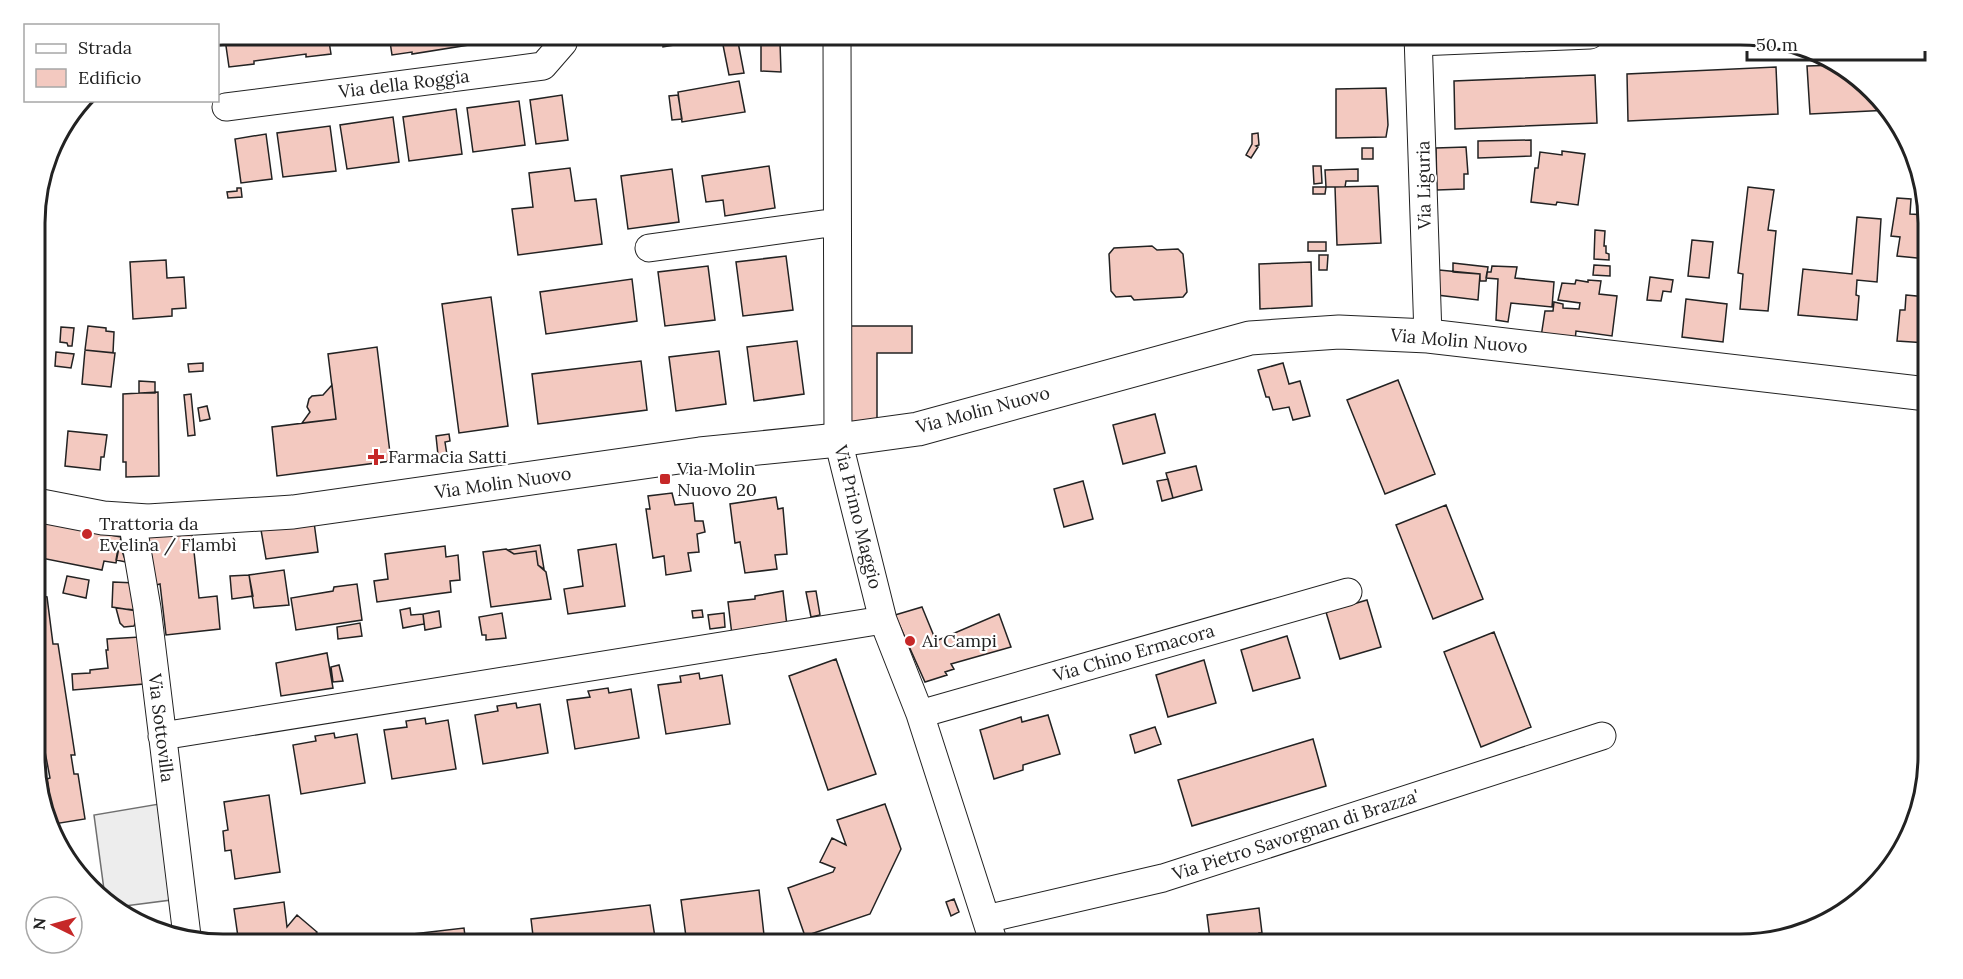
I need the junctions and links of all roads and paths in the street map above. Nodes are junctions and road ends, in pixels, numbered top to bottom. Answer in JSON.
{"nodes":[{"id":1,"x":561,"y":45,"type":"edge"},
{"id":2,"x":837,"y":45,"type":"edge"},
{"id":3,"x":1418,"y":45,"type":"edge"},
{"id":4,"x":226,"y":107,"type":"dead end"},
{"id":5,"x":837,"y":222,"type":"junction"},
{"id":6,"x":649,"y":248,"type":"dead end"},
{"id":7,"x":1428,"y":336,"type":"junction"},
{"id":8,"x":1918,"y":393,"type":"edge"},
{"id":9,"x":838,"y":440,"type":"junction"},
{"id":10,"x":45,"y":507,"type":"edge"},
{"id":11,"x":132,"y":520,"type":"junction"},
{"id":12,"x":1348,"y":592,"type":"dead end"},
{"id":13,"x":884,"y":620,"type":"junction"},
{"id":14,"x":920,"y":714,"type":"junction"},
{"id":15,"x":162,"y":736,"type":"junction"},
{"id":16,"x":1602,"y":736,"type":"dead end"},
{"id":17,"x":186,"y":931,"type":"edge"},
{"id":18,"x":990,"y":932,"type":"edge"}],
"edges":[{"from":1,"to":4,"type":"street","name":"Via della Roggia"},
{"from":2,"to":5,"type":"street","name":"Via Primo Maggio"},
{"from":3,"to":7,"type":"street","name":"Via Liguria"},
{"from":5,"to":6,"type":"street"},
{"from":5,"to":9,"type":"street","name":"Via Primo Maggio"},
{"from":7,"to":8,"type":"main road","name":"Via Molin Nuovo"},
{"from":7,"to":9,"type":"main road","name":"Via Molin Nuovo"},
{"from":9,"to":11,"type":"main road","name":"Via Molin Nuovo"},
{"from":9,"to":13,"type":"street","name":"Via Primo Maggio"},
{"from":10,"to":11,"type":"main road","name":"Via Molin Nuovo"},
{"from":11,"to":15,"type":"street","name":"Via Sottovilla"},
{"from":12,"to":14,"type":"street","name":"Via Chino Ermacora"},
{"from":13,"to":14,"type":"street","name":"Via Primo Maggio"},
{"from":13,"to":15,"type":"street"},
{"from":14,"to":18,"type":"street","name":"Via Primo Maggio"},
{"from":15,"to":17,"type":"street","name":"Via Sottovilla"},
{"from":16,"to":18,"type":"street","name":"Via Pietro Savorgnan di Brazza'"}]}
